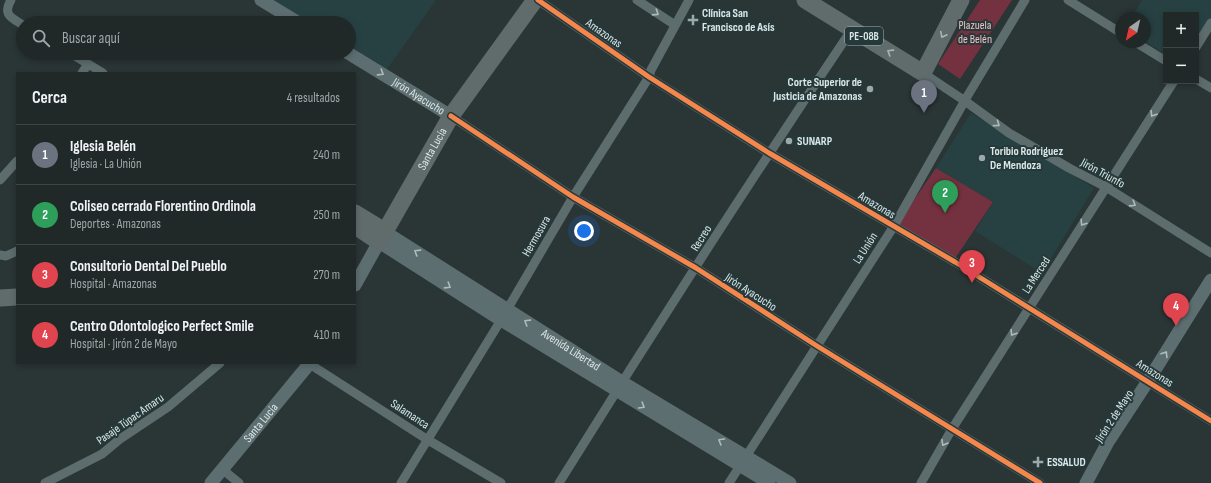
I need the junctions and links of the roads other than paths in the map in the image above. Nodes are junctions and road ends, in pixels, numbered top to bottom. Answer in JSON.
{"nodes":[{"id":1,"x":11,"y":0,"type":"edge"},
{"id":2,"x":261,"y":0,"type":"edge"},
{"id":3,"x":535,"y":0,"type":"edge"},
{"id":4,"x":538,"y":0,"type":"edge"},
{"id":5,"x":637,"y":0,"type":"edge"},
{"id":6,"x":689,"y":0,"type":"edge"},
{"id":7,"x":805,"y":0,"type":"edge"},
{"id":8,"x":961,"y":0,"type":"edge"},
{"id":9,"x":1025,"y":0,"type":"edge"},
{"id":10,"x":1068,"y":0,"type":"edge"},
{"id":11,"x":287,"y":16,"type":"edge"},
{"id":12,"x":16,"y":21,"type":"edge"},
{"id":13,"x":1211,"y":23,"type":"edge"},
{"id":14,"x":675,"y":25,"type":"junction"},
{"id":15,"x":852,"y":29,"type":"junction"},
{"id":16,"x":1115,"y":29,"type":"edge"},
{"id":17,"x":1199,"y":42,"type":"edge"},
{"id":18,"x":1144,"y":48,"type":"edge"},
{"id":19,"x":356,"y":58,"type":"edge"},
{"id":20,"x":81,"y":60,"type":"edge"},
{"id":21,"x":1163,"y":60,"type":"edge"},
{"id":22,"x":88,"y":64,"type":"junction"},
{"id":23,"x":83,"y":72,"type":"edge"},
{"id":24,"x":101,"y":72,"type":"edge"},
{"id":25,"x":923,"y":73,"type":"junction"},
{"id":26,"x":649,"y":77,"type":"junction"},
{"id":27,"x":1199,"y":81,"type":"edge"},
{"id":28,"x":1172,"y":84,"type":"edge"},
{"id":29,"x":1211,"y":88,"type":"edge"},
{"id":30,"x":965,"y":101,"type":"junction"},
{"id":31,"x":451,"y":116,"type":"junction"},
{"id":32,"x":769,"y":153,"type":"junction"},
{"id":33,"x":16,"y":162,"type":"edge"},
{"id":34,"x":0,"y":180,"type":"edge"},
{"id":35,"x":1106,"y":187,"type":"junction"},
{"id":36,"x":573,"y":197,"type":"junction"},
{"id":37,"x":356,"y":213,"type":"edge"},
{"id":38,"x":356,"y":226,"type":"edge"},
{"id":39,"x":894,"y":226,"type":"junction"},
{"id":40,"x":382,"y":237,"type":"junction"},
{"id":41,"x":16,"y":251,"type":"edge"},
{"id":42,"x":1211,"y":253,"type":"edge"},
{"id":43,"x":3,"y":256,"type":"edge"},
{"id":44,"x":696,"y":268,"type":"junction"},
{"id":45,"x":1211,"y":280,"type":"edge"},
{"id":46,"x":356,"y":283,"type":"edge"},
{"id":47,"x":16,"y":297,"type":"edge"},
{"id":48,"x":0,"y":298,"type":"edge"},
{"id":49,"x":1029,"y":308,"type":"junction"},
{"id":50,"x":504,"y":315,"type":"junction"},
{"id":51,"x":817,"y":346,"type":"junction"},
{"id":52,"x":219,"y":364,"type":"edge"},
{"id":53,"x":308,"y":364,"type":"edge"},
{"id":54,"x":311,"y":364,"type":"edge"},
{"id":55,"x":1148,"y":381,"type":"junction"},
{"id":56,"x":619,"y":386,"type":"junction"},
{"id":57,"x":1211,"y":421,"type":"edge"},
{"id":58,"x":952,"y":429,"type":"junction"},
{"id":59,"x":428,"y":440,"type":"junction"},
{"id":60,"x":743,"y":461,"type":"junction"},
{"id":61,"x":222,"y":469,"type":"junction"},
{"id":62,"x":45,"y":483,"type":"edge"},
{"id":63,"x":211,"y":483,"type":"edge"},
{"id":64,"x":239,"y":483,"type":"edge"},
{"id":65,"x":401,"y":483,"type":"edge"},
{"id":66,"x":501,"y":483,"type":"edge"},
{"id":67,"x":559,"y":483,"type":"edge"},
{"id":68,"x":729,"y":483,"type":"edge"},
{"id":69,"x":769,"y":483,"type":"edge"},
{"id":70,"x":790,"y":483,"type":"edge"},
{"id":71,"x":921,"y":483,"type":"edge"},
{"id":72,"x":1040,"y":483,"type":"edge"},
{"id":73,"x":1086,"y":483,"type":"edge"}],
"edges":[{"from":1,"to":12,"type":"street"},
{"from":2,"to":11,"type":"main road"},
{"from":3,"to":31,"type":"highway","name":"Santa Lucía"},
{"from":4,"to":26,"type":"street","name":"Amazonas"},
{"from":5,"to":14,"type":"street","one_way":true},
{"from":6,"to":14,"type":"street","name":"Hermosura"},
{"from":7,"to":15,"type":"highway","number":"PE-08B"},
{"from":8,"to":25,"type":"highway","one_way":true},
{"from":9,"to":30,"type":"street","name":"La Unión"},
{"from":10,"to":16,"type":"street"},
{"from":13,"to":17,"type":"street"},
{"from":14,"to":26,"type":"street","name":"Hermosura"},
{"from":25,"to":15,"type":"highway","number":"PE-08B","one_way":true},
{"from":15,"to":32,"type":"street","name":"Recreo"},
{"from":18,"to":21,"type":"street"},
{"from":19,"to":31,"type":"main road","name":"Jirón Ayacucho","one_way":true},
{"from":20,"to":22,"type":"street"},
{"from":22,"to":23,"type":"street"},
{"from":22,"to":24,"type":"street"},
{"from":25,"to":30,"type":"street","name":"Jirón Triunfo"},
{"from":26,"to":32,"type":"street","name":"Amazonas"},
{"from":26,"to":36,"type":"street","name":"Hermosura"},
{"from":27,"to":29,"type":"street"},
{"from":28,"to":35,"type":"street","name":"La Merced","one_way":true},
{"from":30,"to":35,"type":"street","name":"Jirón Triunfo","one_way":true},
{"from":30,"to":39,"type":"street","name":"La Unión"},
{"from":31,"to":36,"type":"street","name":"Jirón Ayacucho"},
{"from":31,"to":40,"type":"highway","name":"Santa Lucía"},
{"from":32,"to":39,"type":"street","name":"Amazonas"},
{"from":32,"to":44,"type":"street","name":"Recreo"},
{"from":33,"to":34,"type":"street"},
{"from":35,"to":42,"type":"street","name":"Jirón Triunfo","one_way":true},
{"from":35,"to":49,"type":"street","name":"La Merced","one_way":true},
{"from":36,"to":44,"type":"street","name":"Jirón Ayacucho"},
{"from":36,"to":50,"type":"street","name":"Hermosura"},
{"from":37,"to":40,"type":"highway","name":"Avenida Libertad"},
{"from":38,"to":40,"type":"highway","name":"Avenida Libertad"},
{"from":39,"to":49,"type":"street","name":"Amazonas"},
{"from":39,"to":51,"type":"street","name":"La Unión"},
{"from":40,"to":46,"type":"main road","name":"Santa Lucía"},
{"from":40,"to":50,"type":"main road","name":"Avenida Libertad"},
{"from":41,"to":43,"type":"street"},
{"from":44,"to":51,"type":"street","name":"Jirón Ayacucho"},
{"from":44,"to":56,"type":"street","name":"Recreo"},
{"from":55,"to":45,"type":"main road","name":"Jirón 2 de Mayo","one_way":true},
{"from":47,"to":48,"type":"highway"},
{"from":49,"to":55,"type":"street","name":"Amazonas"},
{"from":49,"to":58,"type":"street","name":"La Merced","one_way":true},
{"from":50,"to":56,"type":"main road","name":"Avenida Libertad"},
{"from":50,"to":59,"type":"street","name":"Hermosura"},
{"from":51,"to":58,"type":"street","name":"Jirón Ayacucho"},
{"from":51,"to":60,"type":"street","name":"La Unión"},
{"from":52,"to":62,"type":"street","name":"Pasaje Túpac Amaru"},
{"from":53,"to":61,"type":"main road","name":"Santa Lucía"},
{"from":54,"to":59,"type":"street","name":"Salamanca"},
{"from":55,"to":57,"type":"street","name":"Amazonas"},
{"from":55,"to":73,"type":"main road","name":"Jirón 2 de Mayo"},
{"from":56,"to":60,"type":"main road","name":"Avenida Libertad"},
{"from":56,"to":67,"type":"street","name":"Recreo"},
{"from":58,"to":71,"type":"street","name":"La Merced","one_way":true},
{"from":58,"to":72,"type":"street","name":"Jirón Ayacucho"},
{"from":59,"to":65,"type":"street","name":"Hermosura"},
{"from":59,"to":66,"type":"street","name":"Salamanca"},
{"from":60,"to":68,"type":"street","name":"La Unión"},
{"from":60,"to":69,"type":"main road","name":"Avenida Libertad"},
{"from":60,"to":70,"type":"main road","name":"Avenida Libertad"},
{"from":61,"to":63,"type":"main road","name":"Santa Lucía"},
{"from":61,"to":64,"type":"street"}]}
